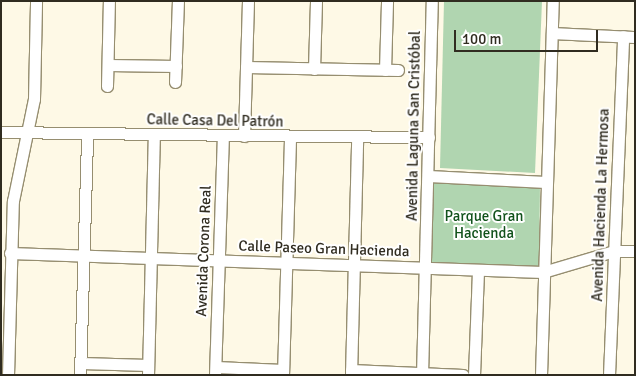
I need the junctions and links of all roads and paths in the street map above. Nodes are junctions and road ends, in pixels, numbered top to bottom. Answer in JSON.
{"nodes":[{"id":1,"x":36,"y":1,"type":"edge"},
{"id":2,"x":109,"y":1,"type":"edge"},
{"id":3,"x":178,"y":1,"type":"edge"},
{"id":4,"x":248,"y":1,"type":"edge"},
{"id":5,"x":316,"y":1,"type":"edge"},
{"id":6,"x":387,"y":1,"type":"edge"},
{"id":7,"x":432,"y":1,"type":"edge"},
{"id":8,"x":553,"y":1,"type":"edge"},
{"id":9,"x":552,"y":33,"type":"junction"},
{"id":10,"x":622,"y":36,"type":"junction"},
{"id":11,"x":635,"y":37,"type":"edge"},
{"id":12,"x":108,"y":65,"type":"junction"},
{"id":13,"x":176,"y":66,"type":"junction"},
{"id":14,"x":246,"y":67,"type":"junction"},
{"id":15,"x":314,"y":69,"type":"junction"},
{"id":16,"x":385,"y":70,"type":"junction"},
{"id":17,"x":398,"y":70,"type":"dead end"},
{"id":18,"x":175,"y":82,"type":"dead end"},
{"id":19,"x":107,"y":86,"type":"dead end"},
{"id":20,"x":1,"y":132,"type":"edge"},
{"id":21,"x":29,"y":132,"type":"junction"},
{"id":22,"x":87,"y":134,"type":"junction"},
{"id":23,"x":154,"y":135,"type":"junction"},
{"id":24,"x":244,"y":136,"type":"junction"},
{"id":25,"x":224,"y":137,"type":"junction"},
{"id":26,"x":429,"y":137,"type":"junction"},
{"id":27,"x":290,"y":138,"type":"junction"},
{"id":28,"x":357,"y":138,"type":"junction"},
{"id":29,"x":429,"y":176,"type":"junction"},
{"id":30,"x":545,"y":182,"type":"junction"},
{"id":31,"x":7,"y":201,"type":"edge"},
{"id":32,"x":614,"y":251,"type":"junction"},
{"id":33,"x":635,"y":251,"type":"edge"},
{"id":34,"x":10,"y":252,"type":"junction"},
{"id":35,"x":84,"y":255,"type":"junction"},
{"id":36,"x":151,"y":258,"type":"junction"},
{"id":37,"x":218,"y":260,"type":"junction"},
{"id":38,"x":286,"y":264,"type":"junction"},
{"id":39,"x":354,"y":266,"type":"junction"},
{"id":40,"x":425,"y":268,"type":"junction"},
{"id":41,"x":478,"y":271,"type":"junction"},
{"id":42,"x":543,"y":272,"type":"junction"},
{"id":43,"x":81,"y":363,"type":"junction"},
{"id":44,"x":148,"y":370,"type":"edge"},
{"id":45,"x":216,"y":371,"type":"edge"},
{"id":46,"x":283,"y":372,"type":"edge"},
{"id":47,"x":351,"y":372,"type":"edge"},
{"id":48,"x":421,"y":374,"type":"edge"},
{"id":49,"x":8,"y":375,"type":"edge"},
{"id":50,"x":80,"y":375,"type":"edge"},
{"id":51,"x":463,"y":375,"type":"edge"},
{"id":52,"x":474,"y":375,"type":"edge"},
{"id":53,"x":541,"y":375,"type":"edge"},
{"id":54,"x":609,"y":375,"type":"edge"}],
"edges":[{"from":1,"to":21,"type":"street"},
{"from":2,"to":12,"type":"street"},
{"from":3,"to":13,"type":"street"},
{"from":4,"to":14,"type":"street"},
{"from":5,"to":15,"type":"street"},
{"from":6,"to":16,"type":"street"},
{"from":7,"to":26,"type":"street","name":"Avenida Laguna San Cristóbal"},
{"from":8,"to":9,"type":"street"},
{"from":9,"to":10,"type":"street"},
{"from":9,"to":30,"type":"street"},
{"from":10,"to":11,"type":"street"},
{"from":10,"to":32,"type":"street","name":"Avenida Hacienda La Hermosa"},
{"from":12,"to":13,"type":"street"},
{"from":12,"to":19,"type":"street"},
{"from":13,"to":18,"type":"street"},
{"from":14,"to":15,"type":"street"},
{"from":14,"to":24,"type":"street"},
{"from":15,"to":16,"type":"street"},
{"from":16,"to":17,"type":"street"},
{"from":20,"to":21,"type":"street","name":"Calle Casa Del Patrón"},
{"from":21,"to":22,"type":"street","name":"Calle Casa Del Patrón"},
{"from":21,"to":31,"type":"street"},
{"from":22,"to":23,"type":"street","name":"Calle Casa Del Patrón"},
{"from":22,"to":35,"type":"street"},
{"from":23,"to":25,"type":"street","name":"Calle Casa Del Patrón"},
{"from":23,"to":36,"type":"street"},
{"from":24,"to":25,"type":"street","name":"Calle Casa Del Patrón"},
{"from":24,"to":27,"type":"street","name":"Calle Casa Del Patrón"},
{"from":25,"to":37,"type":"street","name":"Avenida Corona Real"},
{"from":26,"to":28,"type":"street","name":"Calle Casa Del Patrón"},
{"from":26,"to":29,"type":"street","name":"Avenida Laguna San Cristóbal"},
{"from":27,"to":28,"type":"street","name":"Calle Casa Del Patrón"},
{"from":27,"to":38,"type":"street"},
{"from":28,"to":39,"type":"street"},
{"from":29,"to":30,"type":"street"},
{"from":29,"to":40,"type":"street","name":"Avenida Laguna San Cristóbal"},
{"from":30,"to":42,"type":"street"},
{"from":31,"to":34,"type":"street"},
{"from":32,"to":33,"type":"street","name":"Calle Paseo Gran Hacienda"},
{"from":32,"to":42,"type":"street","name":"Calle Paseo Gran Hacienda"},
{"from":32,"to":54,"type":"street","name":"Avenida Hacienda La Hermosa"},
{"from":34,"to":35,"type":"street","name":"Calle Paseo Gran Hacienda"},
{"from":34,"to":49,"type":"street"},
{"from":35,"to":36,"type":"street","name":"Calle Paseo Gran Hacienda"},
{"from":35,"to":43,"type":"street"},
{"from":36,"to":37,"type":"street","name":"Calle Paseo Gran Hacienda"},
{"from":36,"to":44,"type":"street"},
{"from":37,"to":38,"type":"street","name":"Calle Paseo Gran Hacienda"},
{"from":37,"to":45,"type":"street","name":"Avenida Corona Real"},
{"from":38,"to":39,"type":"street","name":"Calle Paseo Gran Hacienda"},
{"from":38,"to":46,"type":"street"},
{"from":39,"to":40,"type":"street","name":"Calle Paseo Gran Hacienda"},
{"from":39,"to":47,"type":"street"},
{"from":40,"to":41,"type":"street","name":"Calle Paseo Gran Hacienda"},
{"from":40,"to":48,"type":"street","name":"Avenida Laguna San Cristóbal"},
{"from":41,"to":42,"type":"street","name":"Calle Paseo Gran Hacienda"},
{"from":41,"to":52,"type":"street"},
{"from":42,"to":53,"type":"street"},
{"from":43,"to":44,"type":"street"},
{"from":43,"to":50,"type":"street"},
{"from":45,"to":46,"type":"street"},
{"from":47,"to":48,"type":"street"},
{"from":48,"to":51,"type":"street"}]}
